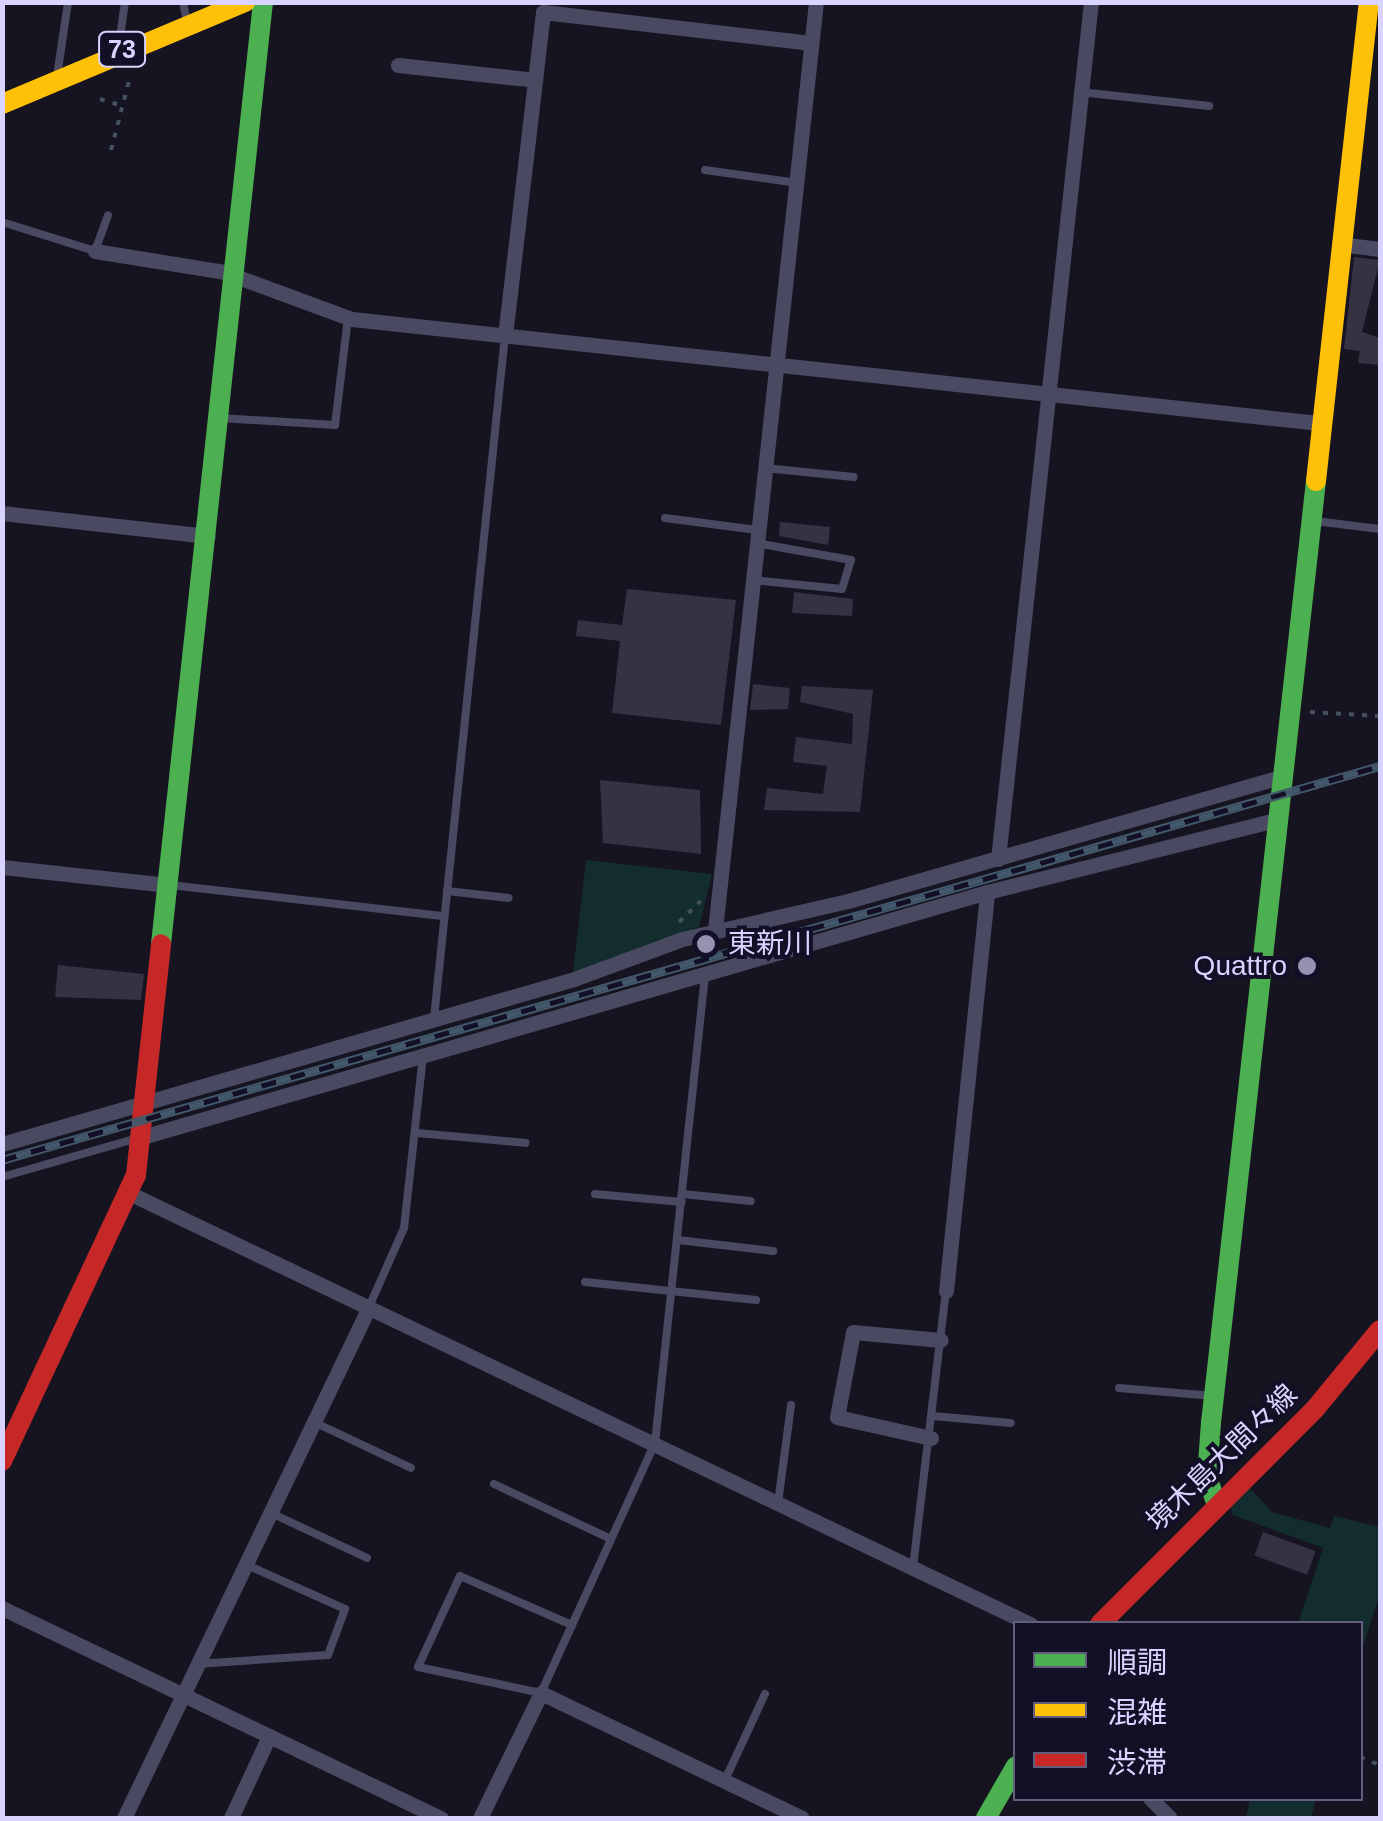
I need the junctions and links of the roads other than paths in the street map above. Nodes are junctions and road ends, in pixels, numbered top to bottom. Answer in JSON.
{"nodes":[{"id":1,"x":68,"y":2,"type":"edge"},
{"id":2,"x":124,"y":2,"type":"edge"},
{"id":3,"x":246,"y":2,"type":"edge"},
{"id":4,"x":263,"y":2,"type":"edge"},
{"id":5,"x":816,"y":2,"type":"edge"},
{"id":6,"x":1091,"y":2,"type":"edge"},
{"id":7,"x":1369,"y":2,"type":"edge"},
{"id":8,"x":543,"y":7,"type":"edge"},
{"id":9,"x":185,"y":13,"type":"edge"},
{"id":10,"x":812,"y":43,"type":"junction"},
{"id":11,"x":118,"y":51,"type":"junction"},
{"id":12,"x":398,"y":65,"type":"dead end"},
{"id":13,"x":57,"y":76,"type":"junction"},
{"id":14,"x":534,"y":80,"type":"junction"},
{"id":15,"x":1080,"y":92,"type":"junction"},
{"id":16,"x":2,"y":104,"type":"edge"},
{"id":17,"x":1209,"y":106,"type":"dead end"},
{"id":18,"x":704,"y":170,"type":"dead end"},
{"id":19,"x":798,"y":182,"type":"junction"},
{"id":20,"x":108,"y":214,"type":"dead end"},
{"id":21,"x":2,"y":222,"type":"edge"},
{"id":22,"x":1339,"y":244,"type":"junction"},
{"id":23,"x":1380,"y":250,"type":"edge"},
{"id":24,"x":94,"y":252,"type":"junction"},
{"id":25,"x":236,"y":276,"type":"junction"},
{"id":26,"x":348,"y":318,"type":"junction"},
{"id":27,"x":505,"y":336,"type":"junction"},
{"id":28,"x":776,"y":366,"type":"junction"},
{"id":29,"x":1045,"y":395,"type":"junction"},
{"id":30,"x":220,"y":418,"type":"junction"},
{"id":31,"x":1319,"y":423,"type":"junction"},
{"id":32,"x":766,"y":468,"type":"junction"},
{"id":33,"x":854,"y":477,"type":"dead end"},
{"id":34,"x":2,"y":513,"type":"edge"},
{"id":35,"x":665,"y":518,"type":"dead end"},
{"id":36,"x":1310,"y":521,"type":"junction"},
{"id":37,"x":1380,"y":529,"type":"edge"},
{"id":38,"x":208,"y":536,"type":"junction"},
{"id":39,"x":757,"y":536,"type":"junction"},
{"id":40,"x":752,"y":579,"type":"junction"},
{"id":41,"x":1280,"y":777,"type":"junction"},
{"id":42,"x":1275,"y":820,"type":"junction"},
{"id":43,"x":998,"y":859,"type":"junction"},
{"id":44,"x":2,"y":867,"type":"edge"},
{"id":45,"x":168,"y":885,"type":"junction"},
{"id":46,"x":446,"y":891,"type":"junction"},
{"id":47,"x":987,"y":892,"type":"junction"},
{"id":48,"x":509,"y":898,"type":"dead end"},
{"id":49,"x":444,"y":916,"type":"junction"},
{"id":50,"x":716,"y":930,"type":"junction"},
{"id":51,"x":705,"y":974,"type":"junction"},
{"id":52,"x":434,"y":1019,"type":"junction"},
{"id":53,"x":423,"y":1055,"type":"junction"},
{"id":54,"x":144,"y":1103,"type":"junction"},
{"id":55,"x":416,"y":1134,"type":"junction"},
{"id":56,"x":142,"y":1137,"type":"junction"},
{"id":57,"x":2,"y":1144,"type":"edge"},
{"id":58,"x":526,"y":1144,"type":"dead end"},
{"id":59,"x":2,"y":1177,"type":"edge"},
{"id":60,"x":131,"y":1194,"type":"junction"},
{"id":61,"x":595,"y":1194,"type":"dead end"},
{"id":62,"x":682,"y":1198,"type":"junction"},
{"id":63,"x":751,"y":1202,"type":"dead end"},
{"id":64,"x":678,"y":1240,"type":"junction"},
{"id":65,"x":773,"y":1251,"type":"dead end"},
{"id":66,"x":585,"y":1282,"type":"dead end"},
{"id":67,"x":946,"y":1291,"type":"joint"},
{"id":68,"x":672,"y":1292,"type":"junction"},
{"id":69,"x":756,"y":1300,"type":"dead end"},
{"id":70,"x":368,"y":1307,"type":"junction"},
{"id":71,"x":1380,"y":1330,"type":"edge"},
{"id":72,"x":941,"y":1340,"type":"junction"},
{"id":73,"x":1119,"y":1388,"type":"dead end"},
{"id":74,"x":1214,"y":1396,"type":"junction"},
{"id":75,"x":791,"y":1405,"type":"dead end"},
{"id":76,"x":933,"y":1416,"type":"junction"},
{"id":77,"x":314,"y":1422,"type":"junction"},
{"id":78,"x":1011,"y":1423,"type":"dead end"},
{"id":79,"x":930,"y":1438,"type":"junction"},
{"id":80,"x":655,"y":1443,"type":"junction"},
{"id":81,"x":2,"y":1461,"type":"edge"},
{"id":82,"x":410,"y":1468,"type":"dead end"},
{"id":83,"x":494,"y":1484,"type":"dead end"},
{"id":84,"x":1216,"y":1502,"type":"junction"},
{"id":85,"x":778,"y":1503,"type":"junction"},
{"id":86,"x":270,"y":1512,"type":"junction"},
{"id":87,"x":611,"y":1538,"type":"junction"},
{"id":88,"x":367,"y":1558,"type":"dead end"},
{"id":89,"x":245,"y":1564,"type":"junction"},
{"id":90,"x":913,"y":1568,"type":"junction"},
{"id":91,"x":2,"y":1608,"type":"edge"},
{"id":92,"x":1024,"y":1621,"type":"edge"},
{"id":93,"x":1103,"y":1621,"type":"edge"},
{"id":94,"x":572,"y":1626,"type":"junction"},
{"id":95,"x":197,"y":1664,"type":"junction"},
{"id":96,"x":541,"y":1693,"type":"junction"},
{"id":97,"x":183,"y":1694,"type":"junction"},
{"id":98,"x":765,"y":1694,"type":"dead end"},
{"id":99,"x":270,"y":1736,"type":"junction"},
{"id":100,"x":1013,"y":1771,"type":"edge"},
{"id":101,"x":724,"y":1781,"type":"junction"},
{"id":102,"x":124,"y":1818,"type":"edge"},
{"id":103,"x":231,"y":1818,"type":"edge"},
{"id":104,"x":441,"y":1818,"type":"edge"},
{"id":105,"x":480,"y":1818,"type":"edge"},
{"id":106,"x":802,"y":1818,"type":"edge"},
{"id":107,"x":986,"y":1818,"type":"edge"}],
"edges":[{"from":1,"to":13,"type":"lane"},
{"from":2,"to":11,"type":"lane"},
{"from":3,"to":9,"type":"street","number":"73"},
{"from":4,"to":25,"type":"street"},
{"from":5,"to":10,"type":"street"},
{"from":6,"to":15,"type":"street"},
{"from":7,"to":22,"type":"street"},
{"from":8,"to":10,"type":"street"},
{"from":8,"to":14,"type":"street"},
{"from":9,"to":11,"type":"street","number":"73"},
{"from":10,"to":19,"type":"street"},
{"from":11,"to":13,"type":"street","number":"73"},
{"from":12,"to":14,"type":"street"},
{"from":13,"to":16,"type":"street","number":"73"},
{"from":14,"to":27,"type":"street"},
{"from":15,"to":17,"type":"lane"},
{"from":15,"to":29,"type":"street"},
{"from":18,"to":19,"type":"lane"},
{"from":19,"to":28,"type":"street"},
{"from":20,"to":24,"type":"lane"},
{"from":21,"to":24,"type":"lane"},
{"from":22,"to":23,"type":"street"},
{"from":22,"to":31,"type":"street"},
{"from":24,"to":25,"type":"street"},
{"from":25,"to":26,"type":"street"},
{"from":25,"to":30,"type":"street"},
{"from":26,"to":27,"type":"street"},
{"from":26,"to":30,"type":"lane"},
{"from":27,"to":28,"type":"street"},
{"from":27,"to":46,"type":"lane"},
{"from":28,"to":29,"type":"street"},
{"from":28,"to":32,"type":"street"},
{"from":29,"to":31,"type":"street"},
{"from":29,"to":43,"type":"street"},
{"from":30,"to":38,"type":"street"},
{"from":31,"to":36,"type":"street"},
{"from":32,"to":33,"type":"lane"},
{"from":32,"to":39,"type":"street"},
{"from":34,"to":38,"type":"street"},
{"from":35,"to":39,"type":"lane"},
{"from":36,"to":37,"type":"lane"},
{"from":36,"to":41,"type":"street"},
{"from":38,"to":45,"type":"street"},
{"from":39,"to":40,"type":"street"},
{"from":39,"to":40,"type":"lane"},
{"from":40,"to":50,"type":"street"},
{"from":41,"to":42,"type":"street"},
{"from":41,"to":43,"type":"street"},
{"from":42,"to":47,"type":"street"},
{"from":42,"to":74,"type":"street"},
{"from":43,"to":50,"type":"street"},
{"from":44,"to":45,"type":"street"},
{"from":45,"to":49,"type":"lane"},
{"from":45,"to":54,"type":"street"},
{"from":46,"to":48,"type":"lane"},
{"from":46,"to":49,"type":"lane"},
{"from":47,"to":51,"type":"street"},
{"from":47,"to":67,"type":"street"},
{"from":49,"to":52,"type":"lane"},
{"from":50,"to":52,"type":"street"},
{"from":51,"to":53,"type":"street"},
{"from":51,"to":62,"type":"lane"},
{"from":52,"to":54,"type":"street"},
{"from":53,"to":55,"type":"lane"},
{"from":53,"to":56,"type":"street"},
{"from":54,"to":56,"type":"street"},
{"from":54,"to":57,"type":"street"},
{"from":55,"to":58,"type":"lane"},
{"from":55,"to":70,"type":"lane"},
{"from":56,"to":59,"type":"lane"},
{"from":56,"to":60,"type":"street"},
{"from":60,"to":70,"type":"street"},
{"from":60,"to":81,"type":"street"},
{"from":61,"to":62,"type":"lane"},
{"from":62,"to":63,"type":"lane"},
{"from":62,"to":64,"type":"lane"},
{"from":64,"to":65,"type":"lane"},
{"from":64,"to":68,"type":"lane"},
{"from":66,"to":68,"type":"lane"},
{"from":67,"to":72,"type":"lane"},
{"from":68,"to":69,"type":"lane"},
{"from":68,"to":80,"type":"lane"},
{"from":70,"to":77,"type":"street"},
{"from":70,"to":80,"type":"street"},
{"from":71,"to":84,"type":"street","name":"境木島大間々線"},
{"from":72,"to":76,"type":"lane"},
{"from":72,"to":79,"type":"street"},
{"from":73,"to":74,"type":"lane"},
{"from":74,"to":84,"type":"street"},
{"from":75,"to":85,"type":"lane"},
{"from":76,"to":78,"type":"lane"},
{"from":76,"to":79,"type":"lane"},
{"from":77,"to":82,"type":"lane"},
{"from":77,"to":86,"type":"street"},
{"from":79,"to":90,"type":"lane"},
{"from":80,"to":85,"type":"street"},
{"from":80,"to":87,"type":"lane"},
{"from":83,"to":87,"type":"lane"},
{"from":84,"to":93,"type":"street","name":"境木島大間々線"},
{"from":85,"to":90,"type":"street"},
{"from":86,"to":88,"type":"lane"},
{"from":86,"to":89,"type":"street"},
{"from":87,"to":94,"type":"lane"},
{"from":89,"to":95,"type":"street"},
{"from":89,"to":95,"type":"lane"},
{"from":90,"to":92,"type":"street"},
{"from":91,"to":97,"type":"street"},
{"from":94,"to":96,"type":"lane"},
{"from":94,"to":96,"type":"lane"},
{"from":95,"to":97,"type":"street"},
{"from":96,"to":101,"type":"street"},
{"from":96,"to":105,"type":"street"},
{"from":97,"to":99,"type":"street"},
{"from":97,"to":102,"type":"street"},
{"from":98,"to":101,"type":"lane"},
{"from":99,"to":103,"type":"street"},
{"from":99,"to":104,"type":"street"},
{"from":100,"to":107,"type":"street"},
{"from":101,"to":106,"type":"street"}]}
